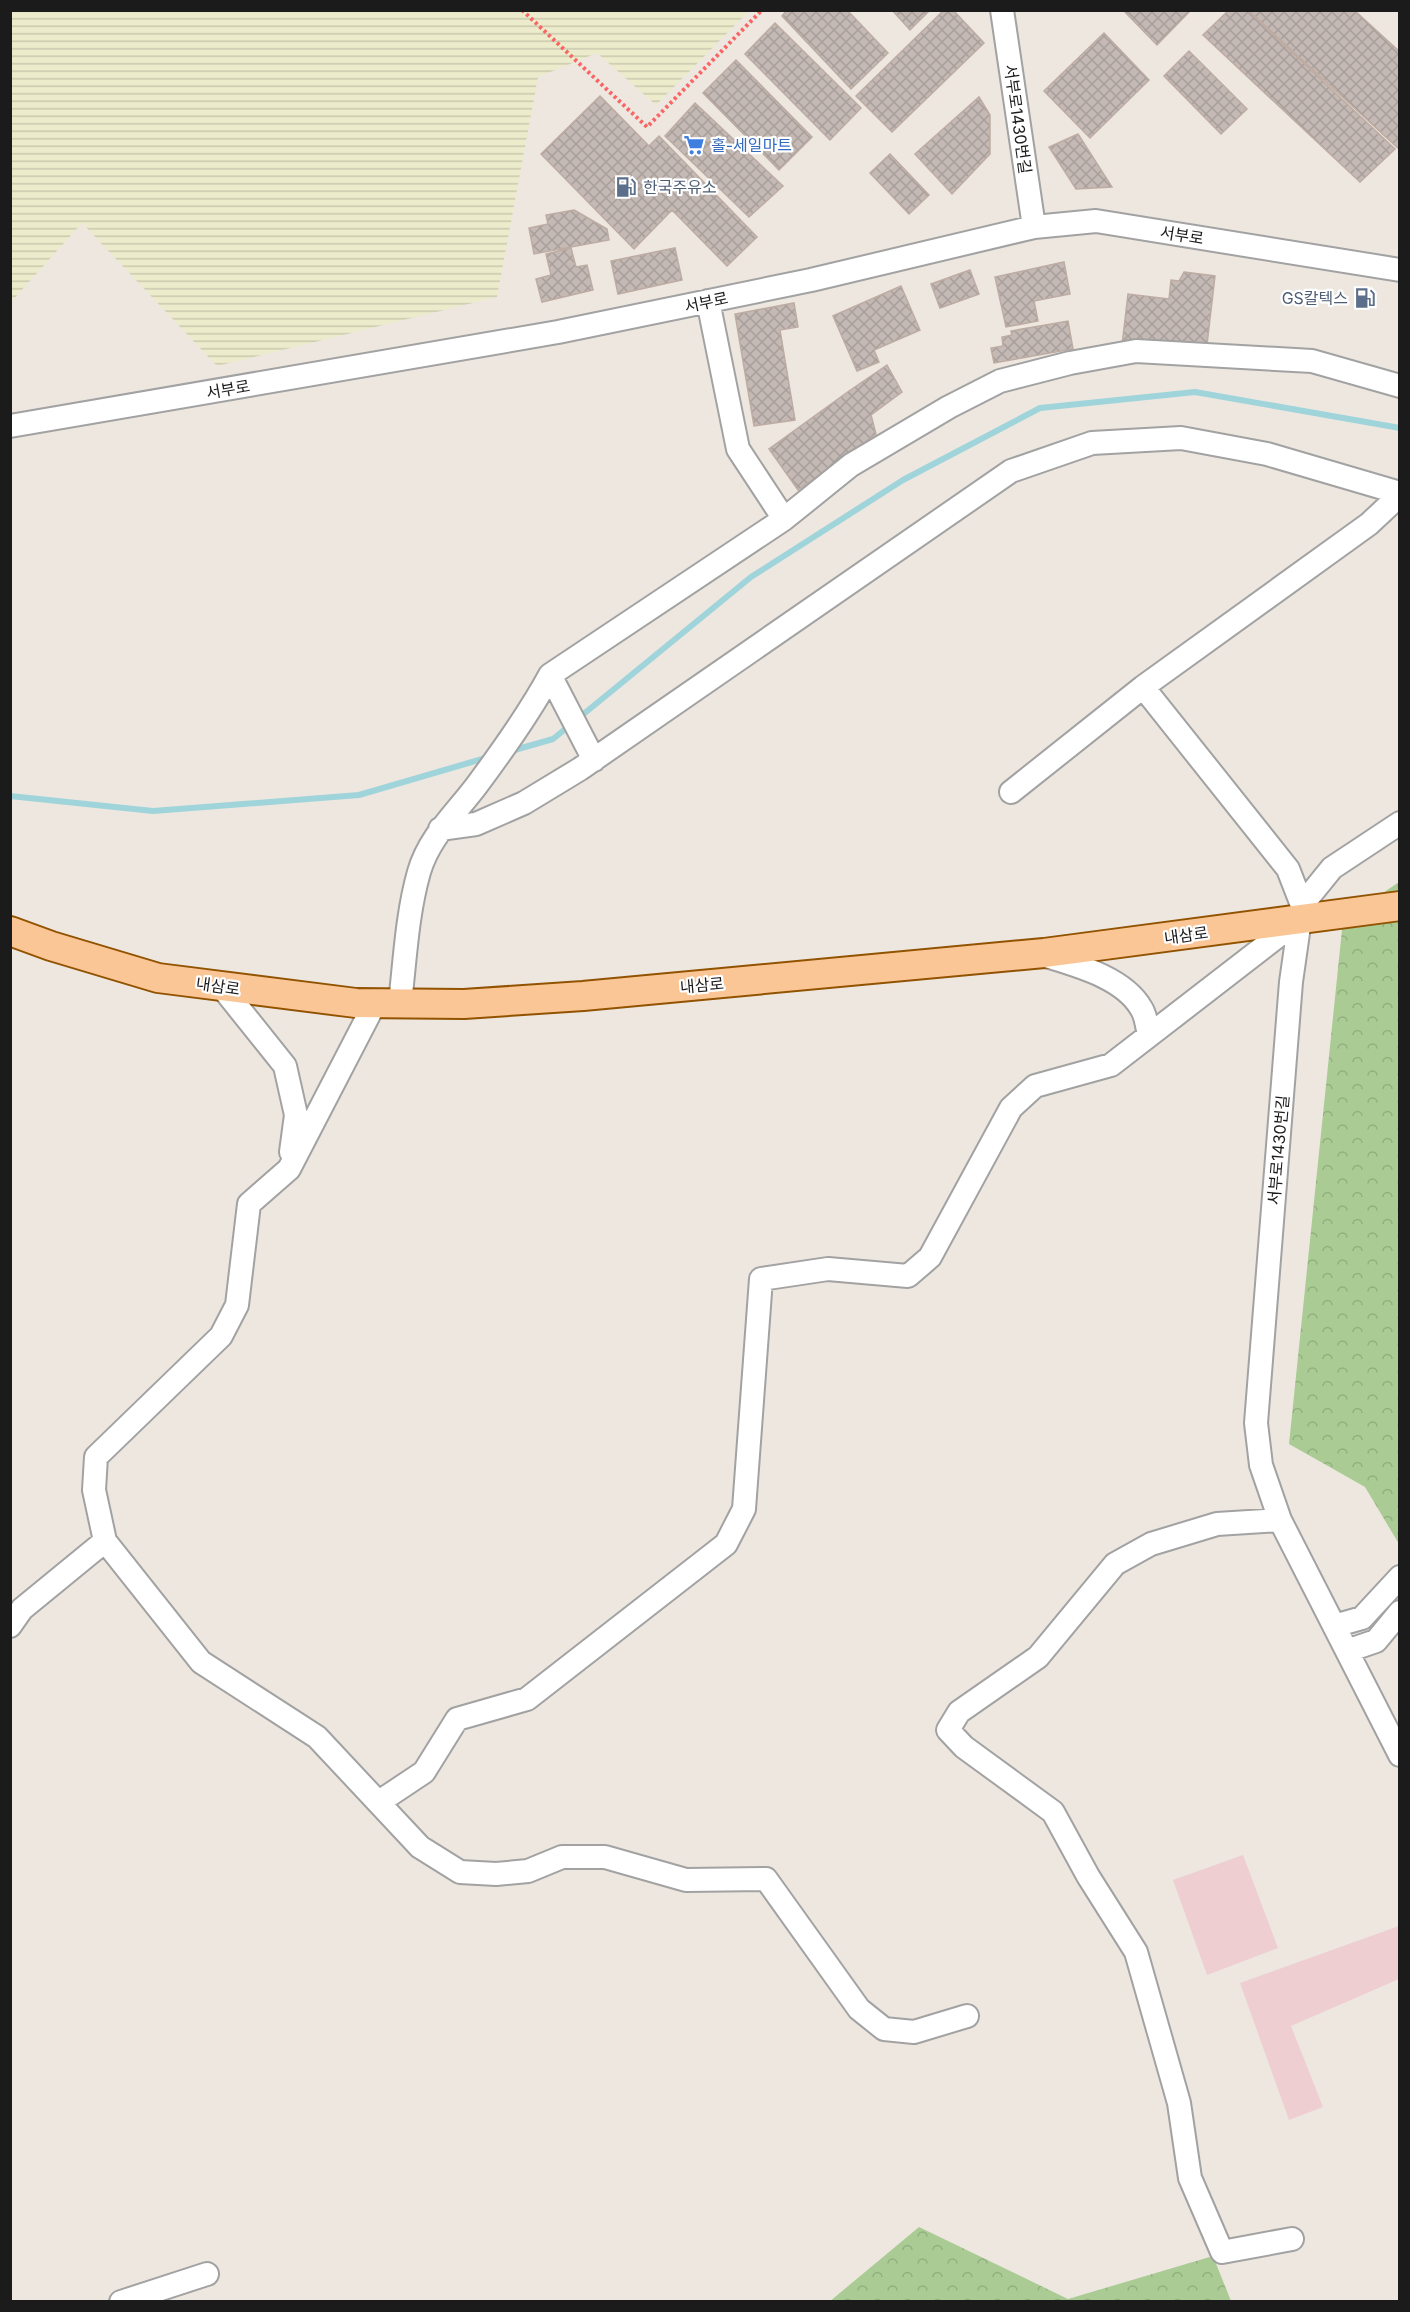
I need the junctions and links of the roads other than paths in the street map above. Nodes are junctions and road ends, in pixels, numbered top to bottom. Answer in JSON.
{"nodes":[{"id":1,"x":1002,"y":10,"type":"edge"},
{"id":2,"x":1034,"y":227,"type":"junction"},
{"id":3,"x":1400,"y":270,"type":"edge"},
{"id":4,"x":708,"y":301,"type":"junction"},
{"id":5,"x":1400,"y":386,"type":"edge"},
{"id":6,"x":10,"y":426,"type":"edge"},
{"id":7,"x":1400,"y":494,"type":"edge"},
{"id":8,"x":784,"y":519,"type":"junction"},
{"id":9,"x":553,"y":681,"type":"junction"},
{"id":10,"x":1143,"y":687,"type":"junction"},
{"id":11,"x":594,"y":760,"type":"junction"},
{"id":12,"x":1011,"y":792,"type":"dead end"},
{"id":13,"x":1400,"y":823,"type":"edge"},
{"id":14,"x":440,"y":829,"type":"junction"},
{"id":15,"x":1400,"y":906,"type":"edge"},
{"id":16,"x":1301,"y":912,"type":"junction"},
{"id":17,"x":10,"y":930,"type":"edge"},
{"id":18,"x":1039,"y":954,"type":"junction"},
{"id":19,"x":221,"y":986,"type":"junction"},
{"id":20,"x":388,"y":1003,"type":"junction"},
{"id":21,"x":1149,"y":1035,"type":"junction"},
{"id":22,"x":289,"y":1169,"type":"junction"},
{"id":23,"x":1280,"y":1520,"type":"junction"},
{"id":24,"x":105,"y":1541,"type":"junction"},
{"id":25,"x":1400,"y":1577,"type":"edge"},
{"id":26,"x":1400,"y":1612,"type":"edge"},
{"id":27,"x":10,"y":1626,"type":"edge"},
{"id":28,"x":1334,"y":1626,"type":"junction"},
{"id":29,"x":1347,"y":1651,"type":"junction"},
{"id":30,"x":1400,"y":1755,"type":"edge"},
{"id":31,"x":379,"y":1802,"type":"junction"},
{"id":32,"x":967,"y":2016,"type":"dead end"},
{"id":33,"x":1292,"y":2239,"type":"dead end"},
{"id":34,"x":207,"y":2274,"type":"dead end"},
{"id":35,"x":121,"y":2301,"type":"edge"}],
"edges":[{"from":1,"to":2,"type":"street","name":"서부로1430번길"},
{"from":2,"to":3,"type":"street","name":"서부로"},
{"from":2,"to":4,"type":"street","name":"서부로"},
{"from":4,"to":6,"type":"street","name":"서부로"},
{"from":4,"to":8,"type":"street"},
{"from":5,"to":8,"type":"street"},
{"from":7,"to":10,"type":"street"},
{"from":7,"to":11,"type":"street"},
{"from":8,"to":9,"type":"street"},
{"from":9,"to":11,"type":"street"},
{"from":9,"to":14,"type":"street"},
{"from":10,"to":12,"type":"street"},
{"from":10,"to":16,"type":"street"},
{"from":11,"to":14,"type":"street"},
{"from":13,"to":16,"type":"street"},
{"from":14,"to":20,"type":"street"},
{"from":15,"to":16,"type":"main road","name":"내삼로"},
{"from":16,"to":18,"type":"main road","name":"내삼로"},
{"from":16,"to":21,"type":"street"},
{"from":16,"to":23,"type":"street","name":"서부로1430번길"},
{"from":17,"to":19,"type":"main road","name":"내삼로"},
{"from":18,"to":20,"type":"main road","name":"내삼로"},
{"from":18,"to":21,"type":"street"},
{"from":19,"to":20,"type":"main road","name":"내삼로"},
{"from":19,"to":22,"type":"street"},
{"from":20,"to":22,"type":"street"},
{"from":21,"to":31,"type":"street"},
{"from":22,"to":24,"type":"street"},
{"from":23,"to":28,"type":"street","name":"서부로1430번길"},
{"from":23,"to":33,"type":"street"},
{"from":24,"to":27,"type":"street"},
{"from":24,"to":31,"type":"street"},
{"from":25,"to":28,"type":"street"},
{"from":26,"to":29,"type":"street"},
{"from":28,"to":29,"type":"street","name":"서부로1430번길"},
{"from":29,"to":30,"type":"street","name":"서부로1430번길"},
{"from":31,"to":32,"type":"street"},
{"from":34,"to":35,"type":"street"}]}
